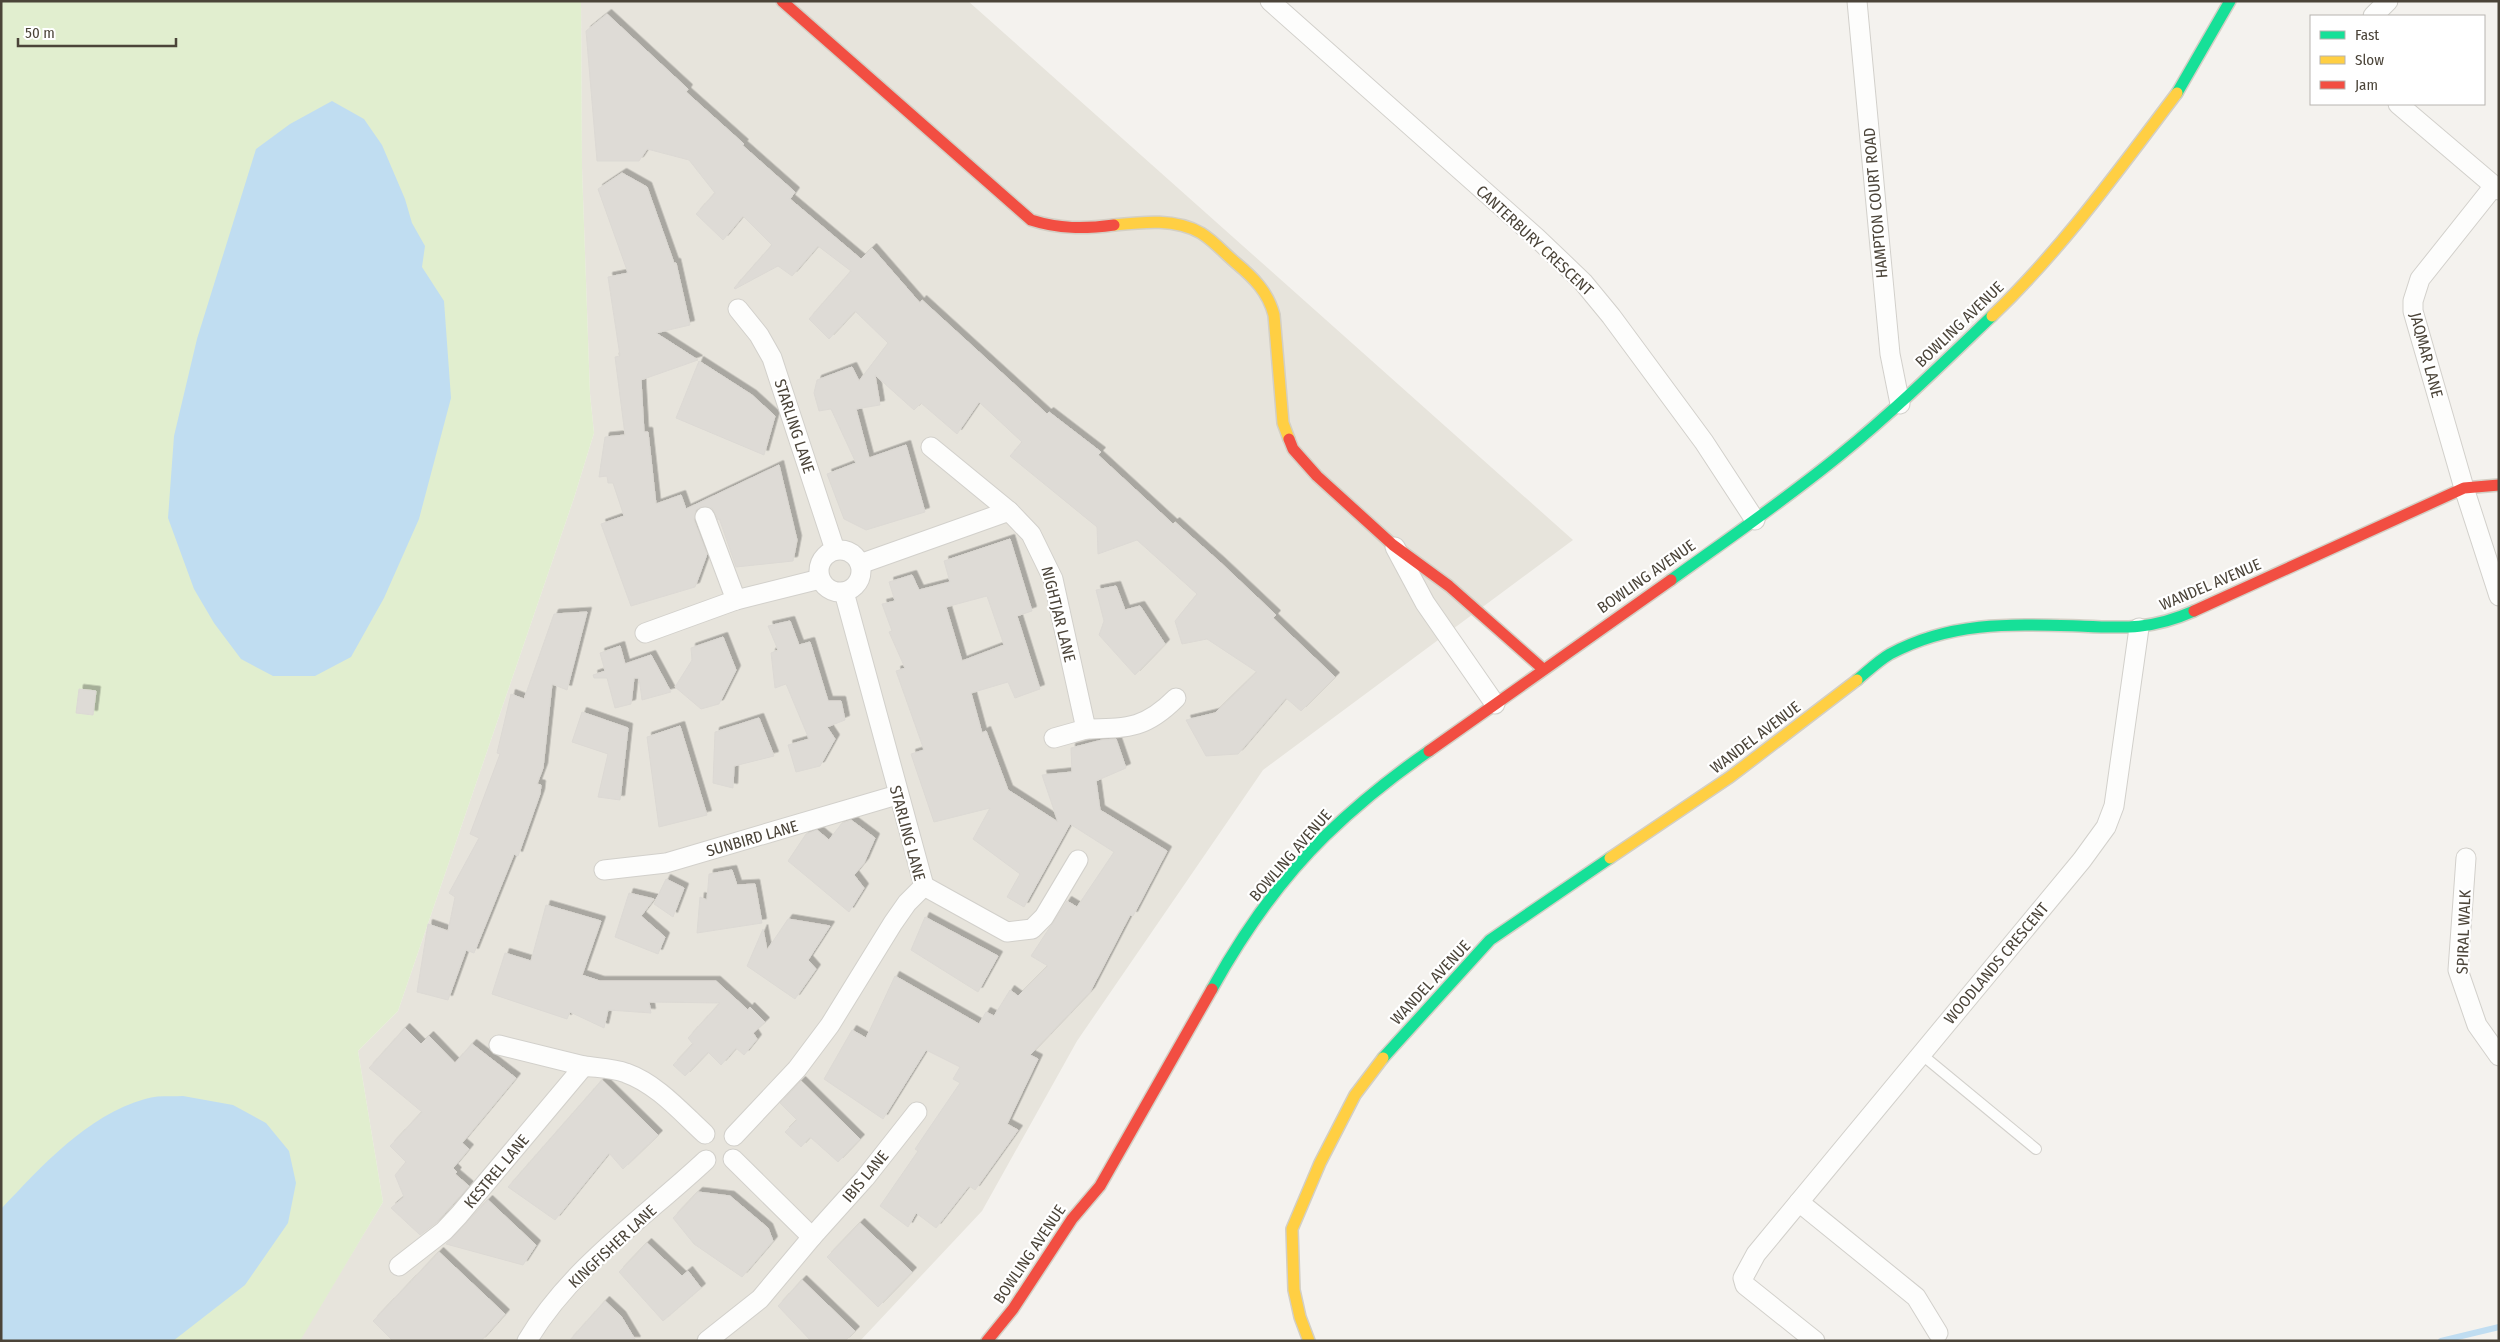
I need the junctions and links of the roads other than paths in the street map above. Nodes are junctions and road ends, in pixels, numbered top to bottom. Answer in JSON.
{"nodes":[{"id":1,"x":782,"y":1,"type":"edge"},
{"id":2,"x":1270,"y":1,"type":"edge"},
{"id":3,"x":1856,"y":1,"type":"edge"},
{"id":4,"x":2230,"y":1,"type":"edge"},
{"id":5,"x":2388,"y":1,"type":"edge"},
{"id":6,"x":2374,"y":15,"type":"edge"},
{"id":7,"x":2399,"y":105,"type":"edge"},
{"id":8,"x":2497,"y":188,"type":"edge"},
{"id":9,"x":738,"y":310,"type":"dead end"},
{"id":10,"x":1900,"y":404,"type":"junction"},
{"id":11,"x":932,"y":447,"type":"dead end"},
{"id":12,"x":2499,"y":485,"type":"edge"},
{"id":13,"x":2464,"y":488,"type":"junction"},
{"id":14,"x":1009,"y":511,"type":"junction"},
{"id":15,"x":705,"y":517,"type":"dead end"},
{"id":16,"x":1755,"y":520,"type":"junction"},
{"id":17,"x":1394,"y":545,"type":"junction"},
{"id":18,"x":835,"y":550,"type":"junction"},
{"id":19,"x":860,"y":564,"type":"junction"},
{"id":20,"x":820,"y":579,"type":"junction"},
{"id":21,"x":844,"y":592,"type":"junction"},
{"id":22,"x":2499,"y":596,"type":"edge"},
{"id":23,"x":736,"y":600,"type":"junction"},
{"id":24,"x":2139,"y":628,"type":"junction"},
{"id":25,"x":645,"y":632,"type":"dead end"},
{"id":26,"x":1543,"y":669,"type":"junction"},
{"id":27,"x":1176,"y":698,"type":"dead end"},
{"id":28,"x":1495,"y":704,"type":"junction"},
{"id":29,"x":1086,"y":729,"type":"junction"},
{"id":30,"x":1054,"y":738,"type":"dead end"},
{"id":31,"x":897,"y":795,"type":"junction"},
{"id":32,"x":2466,"y":858,"type":"dead end"},
{"id":33,"x":1078,"y":860,"type":"dead end"},
{"id":34,"x":604,"y":870,"type":"dead end"},
{"id":35,"x":924,"y":886,"type":"junction"},
{"id":36,"x":499,"y":1045,"type":"dead end"},
{"id":37,"x":1921,"y":1054,"type":"junction"},
{"id":38,"x":2499,"y":1056,"type":"edge"},
{"id":39,"x":584,"y":1066,"type":"junction"},
{"id":40,"x":917,"y":1112,"type":"dead end"},
{"id":41,"x":705,"y":1134,"type":"junction"},
{"id":42,"x":734,"y":1136,"type":"junction"},
{"id":43,"x":2036,"y":1149,"type":"dead end"},
{"id":44,"x":733,"y":1158,"type":"junction"},
{"id":45,"x":706,"y":1160,"type":"junction"},
{"id":46,"x":1100,"y":1186,"type":"junction"},
{"id":47,"x":1799,"y":1202,"type":"junction"},
{"id":48,"x":1093,"y":1210,"type":"dead end"},
{"id":49,"x":812,"y":1237,"type":"junction"},
{"id":50,"x":399,"y":1266,"type":"dead end"},
{"id":51,"x":1938,"y":1333,"type":"dead end"},
{"id":52,"x":527,"y":1341,"type":"edge"},
{"id":53,"x":707,"y":1341,"type":"edge"},
{"id":54,"x":987,"y":1341,"type":"edge"},
{"id":55,"x":1309,"y":1341,"type":"edge"},
{"id":56,"x":1815,"y":1341,"type":"edge"}],
"edges":[{"from":1,"to":17,"type":"street"},
{"from":2,"to":16,"type":"street","name":"CANTERBURY CRESCENT"},
{"from":3,"to":10,"type":"street","name":"HAMPTON COURT ROAD"},
{"from":4,"to":10,"type":"street","name":"BOWLING AVENUE"},
{"from":5,"to":6,"type":"street"},
{"from":7,"to":8,"type":"street"},
{"from":8,"to":13,"type":"street","name":"JAQMAR LANE"},
{"from":9,"to":18,"type":"street","name":"STARLING LANE"},
{"from":10,"to":16,"type":"street","name":"BOWLING AVENUE"},
{"from":11,"to":14,"type":"street","name":"NIGHTJAR LANE"},
{"from":12,"to":13,"type":"street","name":"WANDEL AVENUE"},
{"from":13,"to":22,"type":"street","name":"JAQMAR LANE"},
{"from":13,"to":24,"type":"street","name":"WANDEL AVENUE"},
{"from":14,"to":19,"type":"street"},
{"from":14,"to":29,"type":"street","name":"NIGHTJAR LANE"},
{"from":15,"to":23,"type":"street"},
{"from":16,"to":26,"type":"street","name":"BOWLING AVENUE"},
{"from":17,"to":26,"type":"street"},
{"from":17,"to":28,"type":"street"},
{"from":18,"to":19,"type":"street"},
{"from":18,"to":20,"type":"street"},
{"from":19,"to":21,"type":"street"},
{"from":20,"to":21,"type":"street"},
{"from":20,"to":23,"type":"street"},
{"from":21,"to":31,"type":"street","name":"STARLING LANE"},
{"from":23,"to":25,"type":"street"},
{"from":24,"to":37,"type":"street","name":"WOODLANDS CRESCENT"},
{"from":24,"to":55,"type":"street","name":"WANDEL AVENUE"},
{"from":26,"to":28,"type":"street","name":"BOWLING AVENUE"},
{"from":27,"to":29,"type":"street"},
{"from":28,"to":46,"type":"street","name":"BOWLING AVENUE"},
{"from":29,"to":30,"type":"street"},
{"from":31,"to":34,"type":"street","name":"SUNBIRD LANE"},
{"from":31,"to":35,"type":"street","name":"STARLING LANE"},
{"from":32,"to":38,"type":"street","name":"SPIRAL WALK"},
{"from":33,"to":35,"type":"street"},
{"from":35,"to":42,"type":"street","name":"STARLING LANE"},
{"from":36,"to":39,"type":"street"},
{"from":37,"to":43,"type":"lane"},
{"from":37,"to":47,"type":"street","name":"WOODLANDS CRESCENT"},
{"from":39,"to":41,"type":"street"},
{"from":39,"to":50,"type":"street","name":"KESTREL LANE"},
{"from":40,"to":49,"type":"street","name":"IBIS LANE"},
{"from":41,"to":42,"type":"street"},
{"from":41,"to":45,"type":"street"},
{"from":42,"to":44,"type":"street"},
{"from":44,"to":45,"type":"street"},
{"from":44,"to":49,"type":"street"},
{"from":45,"to":52,"type":"street","name":"KINGFISHER LANE"},
{"from":46,"to":48,"type":"street","name":"BOWLING AVENUE"},
{"from":46,"to":54,"type":"street","name":"BOWLING AVENUE"},
{"from":47,"to":51,"type":"street"},
{"from":47,"to":56,"type":"street","name":"WOODLANDS CRESCENT"},
{"from":49,"to":53,"type":"street","name":"IBIS LANE"}]}
